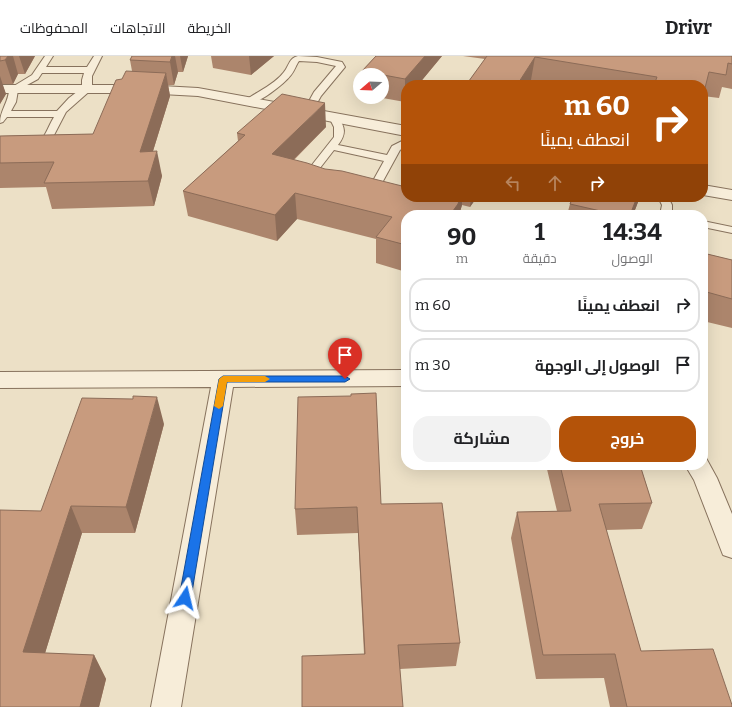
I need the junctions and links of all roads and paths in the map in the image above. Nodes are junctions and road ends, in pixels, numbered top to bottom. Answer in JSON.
{"nodes":[{"id":1,"x":49,"y":56,"type":"edge"},
{"id":2,"x":98,"y":56,"type":"edge"},
{"id":3,"x":40,"y":70,"type":"junction"},
{"id":4,"x":90,"y":70,"type":"junction"},
{"id":5,"x":7,"y":89,"type":"edge"},
{"id":6,"x":87,"y":89,"type":"junction"},
{"id":7,"x":250,"y":101,"type":"junction"},
{"id":8,"x":308,"y":112,"type":"junction"},
{"id":9,"x":60,"y":114,"type":"junction"},
{"id":10,"x":3,"y":117,"type":"edge"},
{"id":11,"x":334,"y":117,"type":"junction"},
{"id":12,"x":401,"y":130,"type":"edge"},
{"id":13,"x":401,"y":145,"type":"edge"},
{"id":14,"x":0,"y":147,"type":"edge"},
{"id":15,"x":332,"y":147,"type":"junction"},
{"id":16,"x":390,"y":159,"type":"junction"},
{"id":17,"x":316,"y":186,"type":"edge"},
{"id":18,"x":708,"y":191,"type":"edge"},
{"id":19,"x":357,"y":194,"type":"edge"},
{"id":20,"x":732,"y":196,"type":"edge"},
{"id":21,"x":708,"y":225,"type":"edge"},
{"id":22,"x":732,"y":230,"type":"edge"},
{"id":23,"x":401,"y":378,"type":"edge"},
{"id":24,"x":223,"y":379,"type":"junction"},
{"id":25,"x":0,"y":380,"type":"edge"},
{"id":26,"x":700,"y":470,"type":"edge"},
{"id":27,"x":732,"y":547,"type":"edge"},
{"id":28,"x":166,"y":707,"type":"edge"}],
"edges":[{"from":1,"to":3,"type":"lane"},
{"from":2,"to":4,"type":"lane"},
{"from":3,"to":4,"type":"lane"},
{"from":3,"to":5,"type":"lane"},
{"from":4,"to":6,"type":"lane"},
{"from":5,"to":6,"type":"street"},
{"from":5,"to":10,"type":"lane"},
{"from":6,"to":7,"type":"street"},
{"from":6,"to":9,"type":"lane"},
{"from":7,"to":8,"type":"street"},
{"from":7,"to":8,"type":"lane"},
{"from":8,"to":11,"type":"street"},
{"from":9,"to":10,"type":"lane"},
{"from":9,"to":14,"type":"lane"},
{"from":11,"to":12,"type":"street"},
{"from":11,"to":15,"type":"lane"},
{"from":13,"to":16,"type":"lane"},
{"from":15,"to":16,"type":"lane"},
{"from":15,"to":17,"type":"lane"},
{"from":16,"to":19,"type":"lane"},
{"from":18,"to":20,"type":"street"},
{"from":21,"to":22,"type":"lane"},
{"from":23,"to":24,"type":"street"},
{"from":24,"to":25,"type":"street"},
{"from":24,"to":28,"type":"street"},
{"from":26,"to":27,"type":"street"}]}
